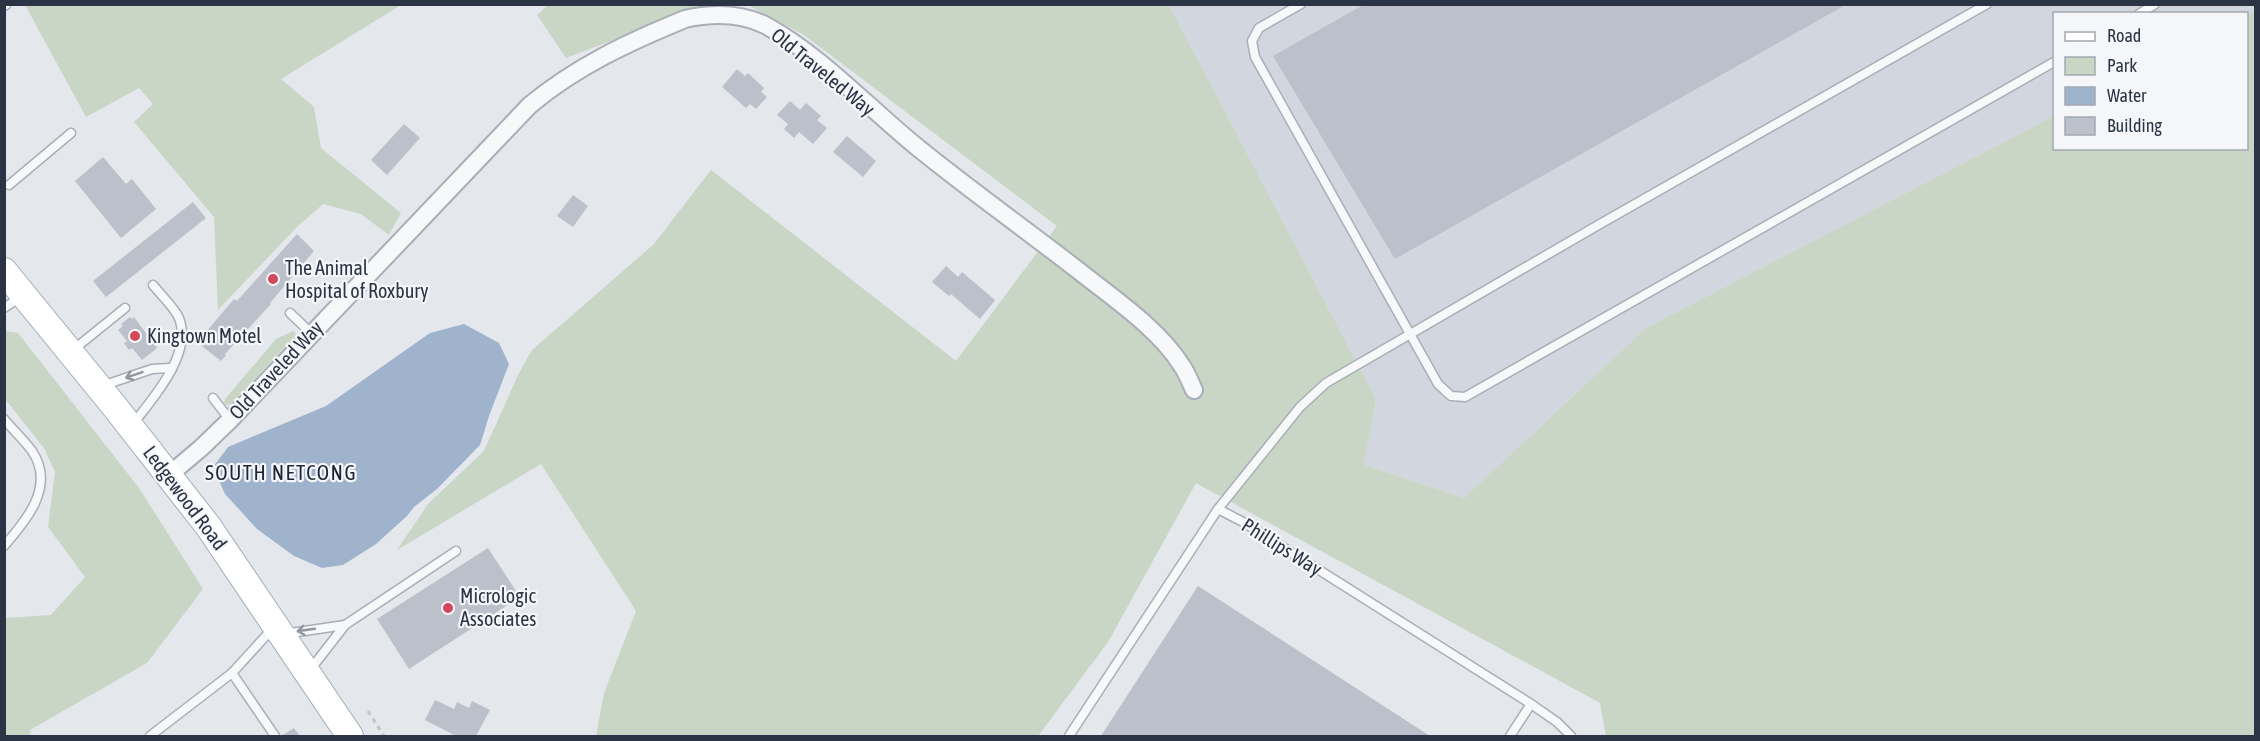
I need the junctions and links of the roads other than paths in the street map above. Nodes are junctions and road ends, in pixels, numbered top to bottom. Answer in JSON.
{"nodes":[{"id":1,"x":1301,"y":4,"type":"edge"},
{"id":2,"x":1987,"y":4,"type":"edge"},
{"id":3,"x":2155,"y":4,"type":"edge"},
{"id":4,"x":2142,"y":12,"type":"edge"},
{"id":5,"x":2053,"y":63,"type":"edge"},
{"id":6,"x":71,"y":133,"type":"dead end"},
{"id":7,"x":6,"y":187,"type":"edge"},
{"id":8,"x":4,"y":271,"type":"edge"},
{"id":9,"x":153,"y":285,"type":"dead end"},
{"id":10,"x":14,"y":301,"type":"edge"},
{"id":11,"x":125,"y":308,"type":"dead end"},
{"id":12,"x":290,"y":313,"type":"dead end"},
{"id":13,"x":311,"y":333,"type":"junction"},
{"id":14,"x":1410,"y":334,"type":"junction"},
{"id":15,"x":70,"y":352,"type":"junction"},
{"id":16,"x":170,"y":368,"type":"junction"},
{"id":17,"x":99,"y":387,"type":"junction"},
{"id":18,"x":1194,"y":390,"type":"dead end"},
{"id":19,"x":213,"y":398,"type":"dead end"},
{"id":20,"x":4,"y":419,"type":"edge"},
{"id":21,"x":230,"y":420,"type":"junction"},
{"id":22,"x":130,"y":426,"type":"junction"},
{"id":23,"x":169,"y":475,"type":"junction"},
{"id":24,"x":1218,"y":509,"type":"junction"},
{"id":25,"x":4,"y":546,"type":"edge"},
{"id":26,"x":456,"y":551,"type":"dead end"},
{"id":27,"x":345,"y":625,"type":"junction"},
{"id":28,"x":279,"y":629,"type":"junction"},
{"id":29,"x":232,"y":673,"type":"junction"},
{"id":30,"x":308,"y":673,"type":"junction"},
{"id":31,"x":1532,"y":704,"type":"junction"},
{"id":32,"x":150,"y":736,"type":"edge"},
{"id":33,"x":275,"y":736,"type":"edge"},
{"id":34,"x":350,"y":736,"type":"edge"},
{"id":35,"x":1069,"y":736,"type":"edge"},
{"id":36,"x":1510,"y":736,"type":"edge"},
{"id":37,"x":1571,"y":736,"type":"edge"}],
"edges":[{"from":1,"to":14,"type":"lane"},
{"from":2,"to":14,"type":"lane"},
{"from":3,"to":4,"type":"lane"},
{"from":5,"to":14,"type":"lane"},
{"from":6,"to":7,"type":"lane"},
{"from":8,"to":10,"type":"main road","name":"Ledgewood Road"},
{"from":9,"to":16,"type":"lane"},
{"from":10,"to":15,"type":"main road","name":"Ledgewood Road"},
{"from":11,"to":15,"type":"lane"},
{"from":12,"to":13,"type":"lane"},
{"from":13,"to":18,"type":"street","name":"Old Traveled Way"},
{"from":13,"to":21,"type":"street","name":"Old Traveled Way"},
{"from":14,"to":24,"type":"lane"},
{"from":15,"to":17,"type":"main road","name":"Ledgewood Road"},
{"from":16,"to":17,"type":"lane","one_way":true},
{"from":16,"to":22,"type":"lane"},
{"from":17,"to":22,"type":"main road","name":"Ledgewood Road"},
{"from":19,"to":21,"type":"lane"},
{"from":20,"to":25,"type":"lane"},
{"from":21,"to":23,"type":"street","name":"Old Traveled Way"},
{"from":22,"to":23,"type":"main road","name":"Ledgewood Road"},
{"from":23,"to":28,"type":"main road","name":"Ledgewood Road"},
{"from":24,"to":31,"type":"lane","name":"Phillips Way"},
{"from":24,"to":35,"type":"lane"},
{"from":26,"to":27,"type":"lane"},
{"from":27,"to":28,"type":"lane","one_way":true},
{"from":27,"to":30,"type":"lane"},
{"from":28,"to":29,"type":"lane"},
{"from":28,"to":30,"type":"main road","name":"Ledgewood Road"},
{"from":29,"to":32,"type":"lane"},
{"from":29,"to":33,"type":"lane"},
{"from":30,"to":34,"type":"main road","name":"Ledgewood Road"},
{"from":31,"to":36,"type":"lane"},
{"from":31,"to":37,"type":"lane","name":"Phillips Way"}]}
